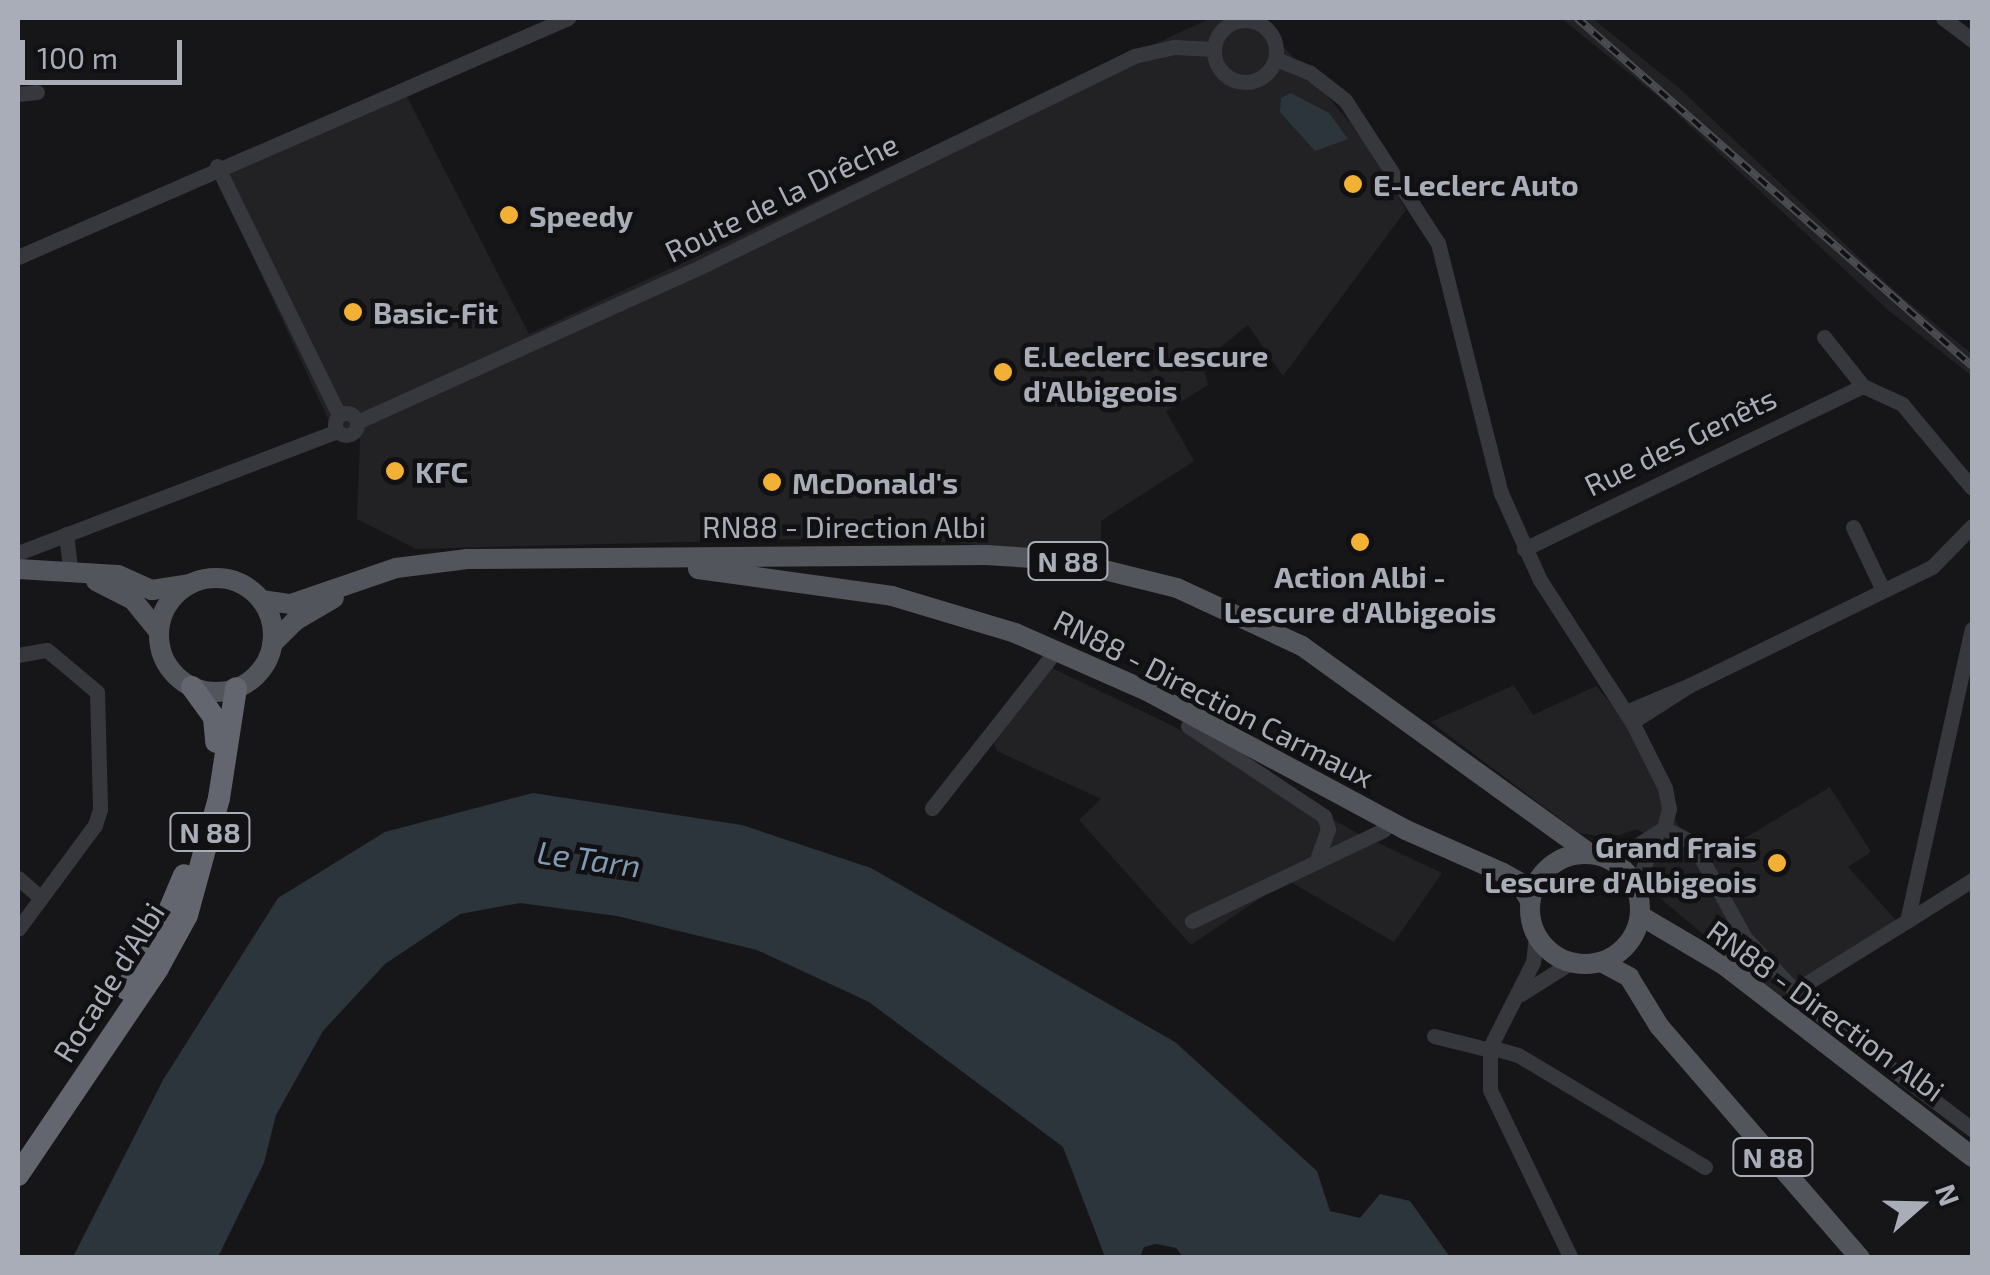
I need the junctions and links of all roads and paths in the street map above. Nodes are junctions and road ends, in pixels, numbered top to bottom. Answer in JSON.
{"nodes":[{"id":1,"x":568,"y":18,"type":"edge"},
{"id":2,"x":1944,"y":18,"type":"edge"},
{"id":3,"x":1254,"y":19,"type":"edge"},
{"id":4,"x":1972,"y":40,"type":"edge"},
{"id":5,"x":1214,"y":49,"type":"junction"},
{"id":6,"x":1276,"y":59,"type":"junction"},
{"id":7,"x":37,"y":92,"type":"dead end"},
{"id":8,"x":18,"y":94,"type":"edge"},
{"id":9,"x":217,"y":166,"type":"junction"},
{"id":10,"x":18,"y":257,"type":"edge"},
{"id":11,"x":1824,"y":337,"type":"dead end"},
{"id":12,"x":1862,"y":386,"type":"junction"},
{"id":13,"x":347,"y":421,"type":"junction"},
{"id":14,"x":1972,"y":488,"type":"edge"},
{"id":15,"x":1972,"y":526,"type":"edge"},
{"id":16,"x":1853,"y":527,"type":"dead end"},
{"id":17,"x":66,"y":534,"type":"junction"},
{"id":18,"x":1524,"y":549,"type":"junction"},
{"id":19,"x":18,"y":553,"type":"edge"},
{"id":20,"x":681,"y":568,"type":"junction"},
{"id":21,"x":18,"y":570,"type":"edge"},
{"id":22,"x":70,"y":572,"type":"junction"},
{"id":23,"x":190,"y":584,"type":"junction"},
{"id":24,"x":1882,"y":586,"type":"junction"},
{"id":25,"x":260,"y":600,"type":"junction"},
{"id":26,"x":1972,"y":629,"type":"edge"},
{"id":27,"x":159,"y":632,"type":"junction"},
{"id":28,"x":272,"y":644,"type":"junction"},
{"id":29,"x":18,"y":656,"type":"edge"},
{"id":30,"x":1050,"y":658,"type":"junction"},
{"id":31,"x":192,"y":687,"type":"junction"},
{"id":32,"x":236,"y":688,"type":"junction"},
{"id":33,"x":1629,"y":717,"type":"junction"},
{"id":34,"x":1188,"y":726,"type":"junction"},
{"id":35,"x":932,"y":808,"type":"dead end"},
{"id":36,"x":1324,"y":816,"type":"junction"},
{"id":37,"x":1384,"y":830,"type":"junction"},
{"id":38,"x":1660,"y":832,"type":"junction"},
{"id":39,"x":1356,"y":841,"type":"junction"},
{"id":40,"x":1590,"y":854,"type":"junction"},
{"id":41,"x":1318,"y":856,"type":"junction"},
{"id":42,"x":1613,"y":860,"type":"junction"},
{"id":43,"x":1490,"y":868,"type":"junction"},
{"id":44,"x":18,"y":878,"type":"edge"},
{"id":45,"x":1972,"y":880,"type":"edge"},
{"id":46,"x":1636,"y":886,"type":"junction"},
{"id":47,"x":39,"y":896,"type":"junction"},
{"id":48,"x":1530,"y":900,"type":"junction"},
{"id":49,"x":1641,"y":916,"type":"junction"},
{"id":50,"x":1907,"y":920,"type":"junction"},
{"id":51,"x":1192,"y":921,"type":"dead end"},
{"id":52,"x":18,"y":929,"type":"edge"},
{"id":53,"x":1536,"y":935,"type":"junction"},
{"id":54,"x":1603,"y":962,"type":"junction"},
{"id":55,"x":1570,"y":963,"type":"junction"},
{"id":56,"x":1794,"y":992,"type":"junction"},
{"id":57,"x":1518,"y":996,"type":"junction"},
{"id":58,"x":1434,"y":1036,"type":"dead end"},
{"id":59,"x":1490,"y":1049,"type":"junction"},
{"id":60,"x":1972,"y":1129,"type":"edge"},
{"id":61,"x":18,"y":1149,"type":"edge"},
{"id":62,"x":1972,"y":1157,"type":"edge"},
{"id":63,"x":1705,"y":1167,"type":"dead end"},
{"id":64,"x":18,"y":1175,"type":"edge"},
{"id":65,"x":1571,"y":1258,"type":"edge"},
{"id":66,"x":1860,"y":1258,"type":"edge"}],
"edges":[{"from":1,"to":9,"type":"street"},
{"from":2,"to":4,"type":"street"},
{"from":3,"to":5,"type":"street"},
{"from":3,"to":6,"type":"street"},
{"from":5,"to":6,"type":"street"},
{"from":5,"to":13,"type":"street","name":"Route de la Drêche"},
{"from":6,"to":18,"type":"street"},
{"from":7,"to":8,"type":"street"},
{"from":9,"to":10,"type":"street"},
{"from":9,"to":13,"type":"street"},
{"from":11,"to":12,"type":"street"},
{"from":12,"to":14,"type":"street"},
{"from":12,"to":18,"type":"street","name":"Rue des Genêts"},
{"from":13,"to":17,"type":"street","name":"Route de la Drêche"},
{"from":15,"to":24,"type":"street"},
{"from":16,"to":24,"type":"street"},
{"from":17,"to":19,"type":"street","name":"Route de la Drêche"},
{"from":17,"to":22,"type":"street"},
{"from":18,"to":33,"type":"street"},
{"from":20,"to":28,"type":"main road","name":"RN88 - Direction Carmaux"},
{"from":20,"to":30,"type":"main road"},
{"from":20,"to":43,"type":"main road","name":"RN88 - Direction Carmaux"},
{"from":21,"to":22,"type":"main road"},
{"from":22,"to":23,"type":"main road"},
{"from":22,"to":27,"type":"main road"},
{"from":23,"to":25,"type":"main road"},
{"from":23,"to":27,"type":"main road"},
{"from":24,"to":33,"type":"street"},
{"from":25,"to":28,"type":"main road"},
{"from":25,"to":40,"type":"main road","name":"RN88 - Direction Albi","number":"N 88"},
{"from":26,"to":50,"type":"street"},
{"from":27,"to":31,"type":"main road"},
{"from":28,"to":32,"type":"main road"},
{"from":29,"to":47,"type":"street"},
{"from":30,"to":34,"type":"main road"},
{"from":30,"to":35,"type":"street"},
{"from":31,"to":32,"type":"main road"},
{"from":31,"to":61,"type":"highway","name":"Rocade d'Albi","number":"N 88"},
{"from":32,"to":64,"type":"highway","name":"Rocade d'Albi","number":"N 88"},
{"from":33,"to":38,"type":"street"},
{"from":34,"to":36,"type":"street"},
{"from":34,"to":37,"type":"main road"},
{"from":36,"to":39,"type":"street"},
{"from":36,"to":41,"type":"street"},
{"from":37,"to":39,"type":"street"},
{"from":37,"to":43,"type":"main road"},
{"from":38,"to":42,"type":"street"},
{"from":38,"to":46,"type":"street"},
{"from":38,"to":56,"type":"street"},
{"from":39,"to":41,"type":"street"},
{"from":40,"to":42,"type":"main road"},
{"from":40,"to":48,"type":"main road"},
{"from":41,"to":51,"type":"street"},
{"from":42,"to":46,"type":"main road"},
{"from":43,"to":48,"type":"main road","name":"RN88 - Direction Carmaux"},
{"from":44,"to":47,"type":"street"},
{"from":45,"to":50,"type":"street"},
{"from":46,"to":49,"type":"main road"},
{"from":47,"to":52,"type":"street"},
{"from":48,"to":53,"type":"main road"},
{"from":49,"to":54,"type":"main road"},
{"from":49,"to":62,"type":"main road","name":"RN88 - Direction Albi"},
{"from":50,"to":56,"type":"street"},
{"from":53,"to":55,"type":"main road"},
{"from":53,"to":57,"type":"street"},
{"from":54,"to":55,"type":"main road"},
{"from":54,"to":66,"type":"main road","number":"N 88"},
{"from":55,"to":57,"type":"street"},
{"from":56,"to":60,"type":"street"},
{"from":57,"to":59,"type":"street"},
{"from":58,"to":59,"type":"street"},
{"from":59,"to":63,"type":"street"},
{"from":59,"to":65,"type":"street"}]}
